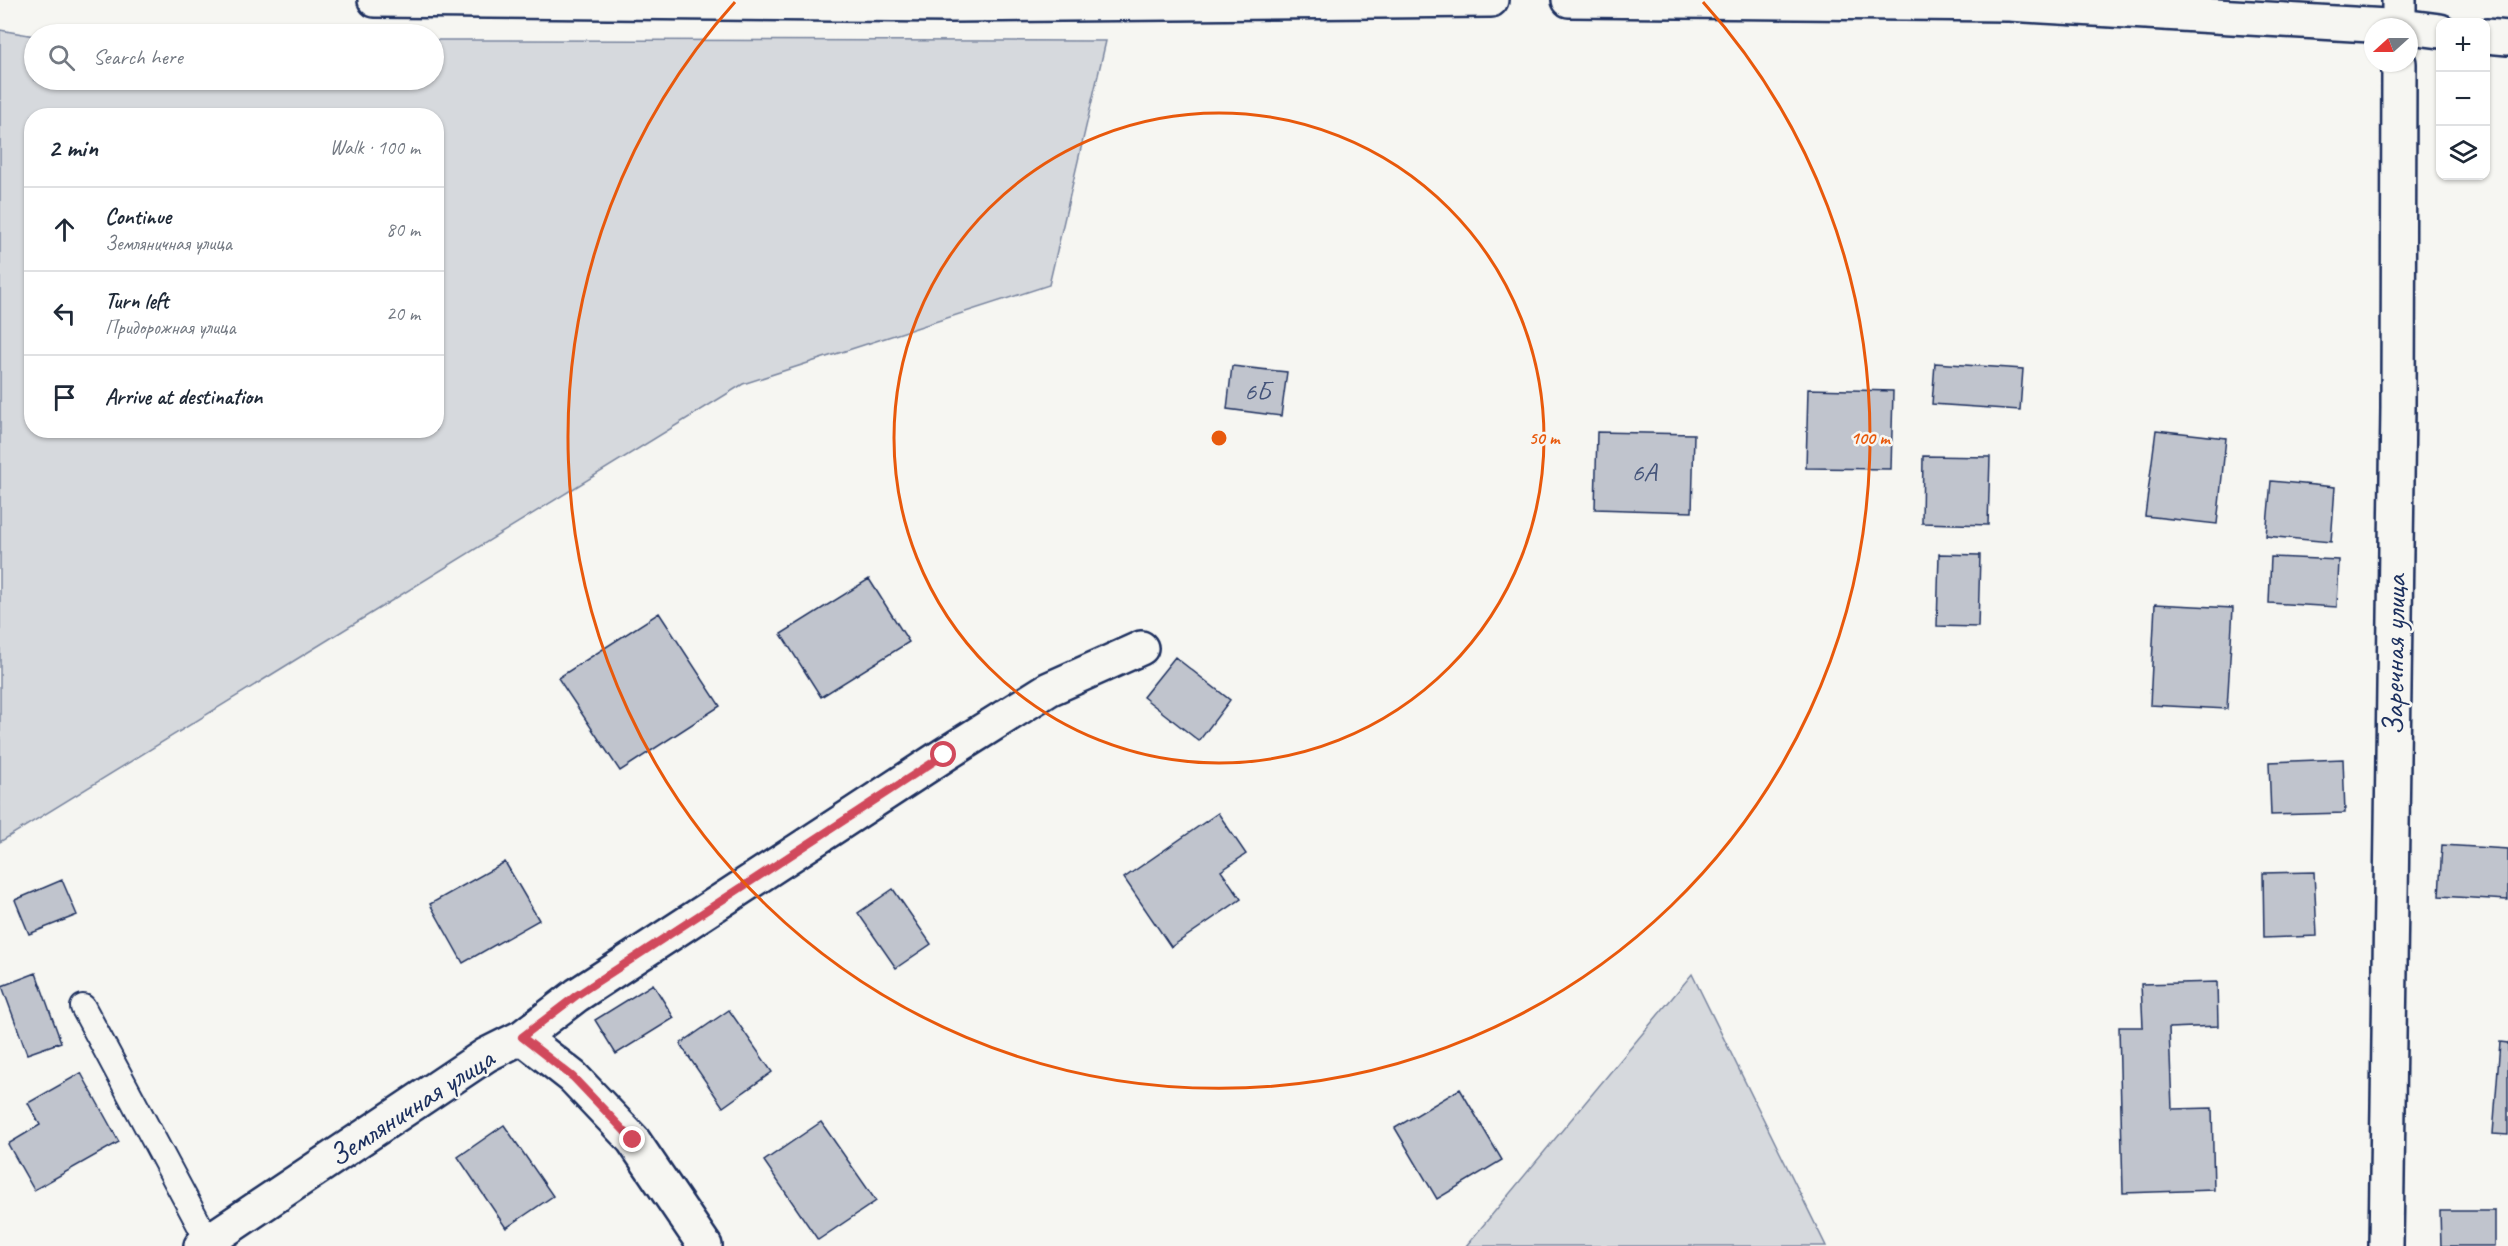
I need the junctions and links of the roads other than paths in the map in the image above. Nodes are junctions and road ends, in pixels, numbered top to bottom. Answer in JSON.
{"nodes":[{"id":1,"x":375,"y":0,"type":"edge"},
{"id":2,"x":1491,"y":0,"type":"edge"},
{"id":3,"x":1569,"y":0,"type":"edge"},
{"id":4,"x":2399,"y":0,"type":"edge"},
{"id":5,"x":2399,"y":18,"type":"edge"},
{"id":6,"x":2364,"y":25,"type":"edge"},
{"id":7,"x":2418,"y":28,"type":"edge"},
{"id":8,"x":2436,"y":31,"type":"edge"},
{"id":9,"x":2490,"y":36,"type":"edge"},
{"id":10,"x":2508,"y":38,"type":"edge"},
{"id":11,"x":2399,"y":72,"type":"edge"},
{"id":12,"x":1141,"y":648,"type":"dead end"},
{"id":13,"x":83,"y":1007,"type":"dead end"},
{"id":14,"x":522,"y":1037,"type":"junction"},
{"id":15,"x":205,"y":1244,"type":"edge"},
{"id":16,"x":705,"y":1246,"type":"edge"},
{"id":17,"x":2386,"y":1246,"type":"edge"}],
"edges":[{"from":1,"to":2,"type":"street"},
{"from":3,"to":6,"type":"street"},
{"from":4,"to":5,"type":"street"},
{"from":7,"to":8,"type":"street"},
{"from":9,"to":10,"type":"street"},
{"from":11,"to":17,"type":"street","name":"Заречная улица"},
{"from":12,"to":14,"type":"street","name":"Земляничная улица"},
{"from":13,"to":15,"type":"lane"},
{"from":14,"to":15,"type":"street","name":"Земляничная улица"},
{"from":14,"to":16,"type":"street"}]}
